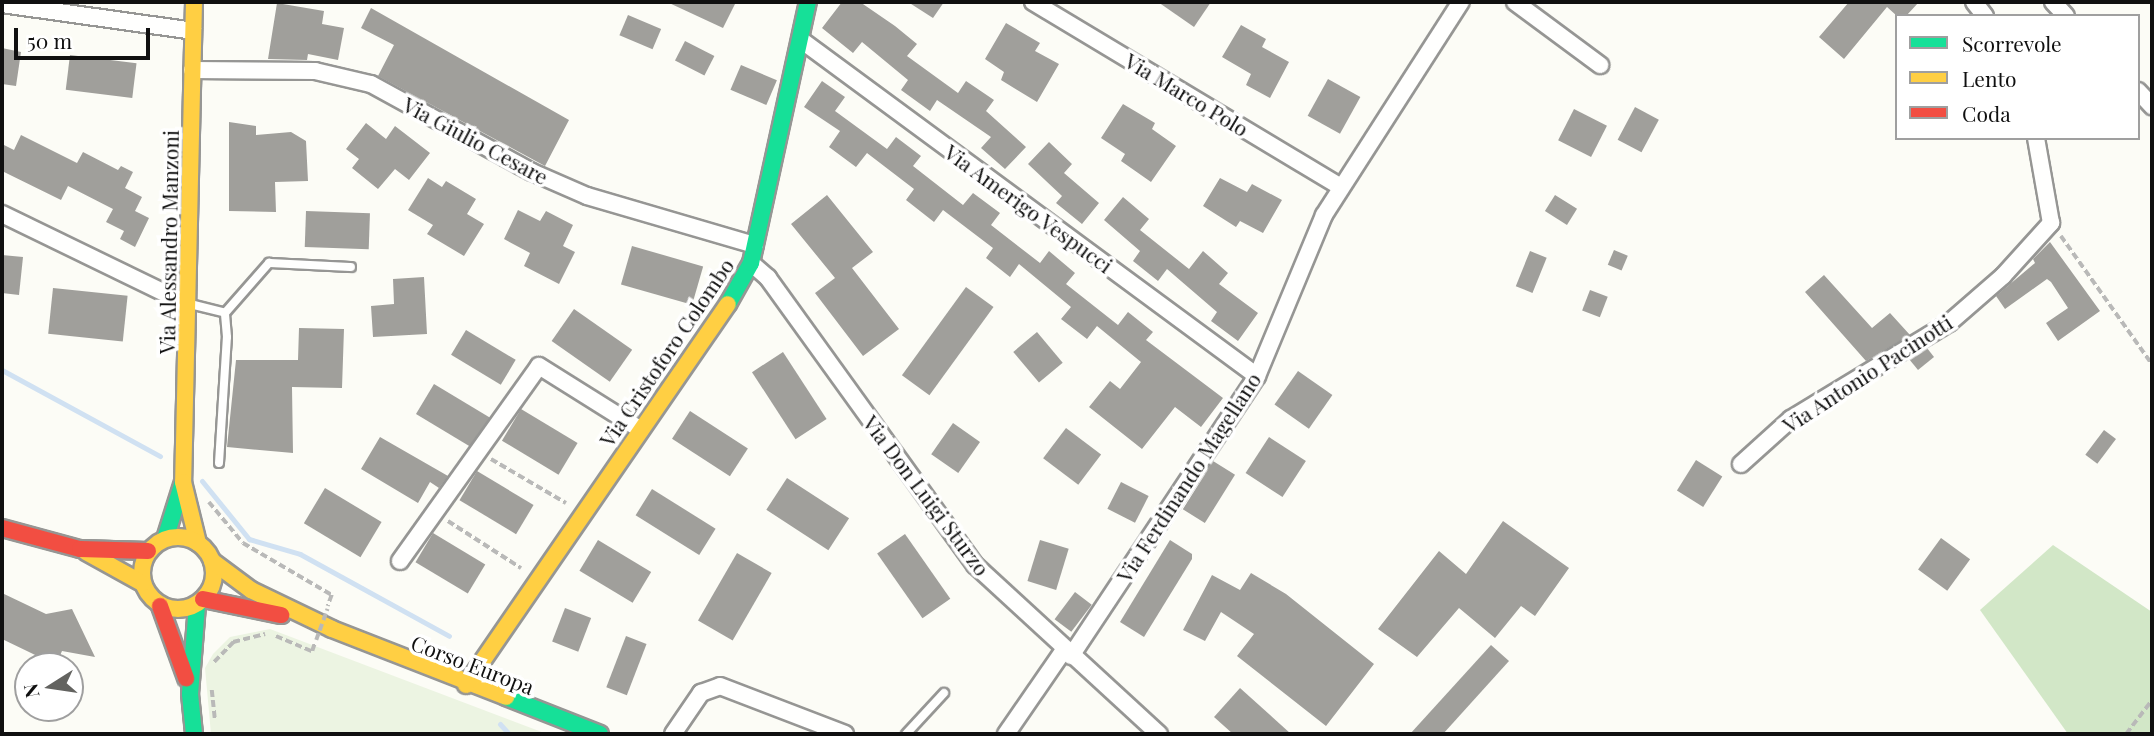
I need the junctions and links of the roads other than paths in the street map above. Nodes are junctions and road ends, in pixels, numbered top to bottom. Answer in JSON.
{"nodes":[{"id":1,"x":194,"y":2,"type":"edge"},
{"id":2,"x":808,"y":2,"type":"edge"},
{"id":3,"x":1033,"y":2,"type":"edge"},
{"id":4,"x":1461,"y":2,"type":"edge"},
{"id":5,"x":1515,"y":2,"type":"edge"},
{"id":6,"x":2,"y":4,"type":"edge"},
{"id":7,"x":193,"y":31,"type":"junction"},
{"id":8,"x":801,"y":40,"type":"junction"},
{"id":9,"x":1600,"y":65,"type":"dead end"},
{"id":10,"x":192,"y":70,"type":"junction"},
{"id":11,"x":2140,"y":93,"type":"edge"},
{"id":12,"x":2152,"y":106,"type":"edge"},
{"id":13,"x":2036,"y":140,"type":"edge"},
{"id":14,"x":1341,"y":187,"type":"junction"},
{"id":15,"x":2,"y":214,"type":"edge"},
{"id":16,"x":755,"y":245,"type":"junction"},
{"id":17,"x":751,"y":262,"type":"junction"},
{"id":18,"x":351,"y":267,"type":"dead end"},
{"id":19,"x":187,"y":303,"type":"junction"},
{"id":20,"x":225,"y":313,"type":"junction"},
{"id":21,"x":1257,"y":376,"type":"junction"},
{"id":22,"x":641,"y":430,"type":"junction"},
{"id":23,"x":219,"y":463,"type":"dead end"},
{"id":24,"x":1741,"y":464,"type":"dead end"},
{"id":25,"x":183,"y":482,"type":"junction"},
{"id":26,"x":2,"y":528,"type":"edge"},
{"id":27,"x":165,"y":539,"type":"junction"},
{"id":28,"x":198,"y":543,"type":"junction"},
{"id":29,"x":80,"y":549,"type":"junction"},
{"id":30,"x":148,"y":551,"type":"junction"},
{"id":31,"x":212,"y":561,"type":"junction"},
{"id":32,"x":400,"y":561,"type":"dead end"},
{"id":33,"x":142,"y":583,"type":"junction"},
{"id":34,"x":200,"y":602,"type":"junction"},
{"id":35,"x":160,"y":606,"type":"junction"},
{"id":36,"x":332,"y":629,"type":"junction"},
{"id":37,"x":1068,"y":653,"type":"junction"},
{"id":38,"x":466,"y":685,"type":"junction"},
{"id":39,"x":944,"y":693,"type":"dead end"},
{"id":40,"x":190,"y":694,"type":"junction"},
{"id":41,"x":194,"y":734,"type":"edge"},
{"id":42,"x":600,"y":734,"type":"edge"},
{"id":43,"x":673,"y":734,"type":"edge"},
{"id":44,"x":845,"y":734,"type":"edge"},
{"id":45,"x":906,"y":734,"type":"edge"},
{"id":46,"x":1006,"y":734,"type":"edge"},
{"id":47,"x":1160,"y":734,"type":"edge"}],
"edges":[{"from":1,"to":7,"type":"main road","name":"Via Alessandro Manzoni"},
{"from":2,"to":8,"type":"main road","name":"Via Cristoforo Colombo"},
{"from":3,"to":14,"type":"street","name":"Via Marco Polo"},
{"from":4,"to":14,"type":"street","name":"Via Ferdinando Magellano"},
{"from":5,"to":9,"type":"street"},
{"from":6,"to":7,"type":"street"},
{"from":7,"to":10,"type":"main road","name":"Via Alessandro Manzoni"},
{"from":8,"to":16,"type":"main road","name":"Via Cristoforo Colombo"},
{"from":8,"to":21,"type":"street","name":"Via Amerigo Vespucci"},
{"from":10,"to":16,"type":"street","name":"Via Giulio Cesare"},
{"from":10,"to":19,"type":"main road","name":"Via Alessandro Manzoni"},
{"from":11,"to":12,"type":"street"},
{"from":13,"to":24,"type":"street","name":"Via Antonio Pacinotti"},
{"from":14,"to":21,"type":"street","name":"Via Ferdinando Magellano"},
{"from":15,"to":19,"type":"street"},
{"from":16,"to":17,"type":"main road","name":"Via Cristoforo Colombo"},
{"from":17,"to":22,"type":"main road","name":"Via Cristoforo Colombo"},
{"from":17,"to":37,"type":"street","name":"Via Don Luigi Sturzo"},
{"from":18,"to":20,"type":"lane"},
{"from":19,"to":20,"type":"lane"},
{"from":19,"to":25,"type":"main road","name":"Via Alessandro Manzoni"},
{"from":20,"to":23,"type":"lane"},
{"from":21,"to":37,"type":"street","name":"Via Ferdinando Magellano"},
{"from":22,"to":32,"type":"street"},
{"from":22,"to":38,"type":"main road","name":"Via Cristoforo Colombo"},
{"from":25,"to":27,"type":"main road","name":"Via Alessandro Manzoni"},
{"from":25,"to":28,"type":"main road","name":"Via Alessandro Manzoni"},
{"from":26,"to":29,"type":"main road"},
{"from":27,"to":28,"type":"main road"},
{"from":27,"to":30,"type":"main road"},
{"from":28,"to":31,"type":"main road"},
{"from":29,"to":30,"type":"main road"},
{"from":29,"to":33,"type":"main road"},
{"from":30,"to":33,"type":"main road"},
{"from":31,"to":34,"type":"main road"},
{"from":31,"to":36,"type":"main road","name":"Corso Europa"},
{"from":33,"to":35,"type":"main road"},
{"from":34,"to":35,"type":"main road"},
{"from":34,"to":36,"type":"main road","name":"Corso Europa"},
{"from":34,"to":40,"type":"main road"},
{"from":35,"to":40,"type":"main road"},
{"from":36,"to":38,"type":"main road","name":"Corso Europa"},
{"from":37,"to":46,"type":"street","name":"Via Ferdinando Magellano"},
{"from":37,"to":47,"type":"street","name":"Via Don Luigi Sturzo"},
{"from":38,"to":42,"type":"main road","name":"Corso Europa"},
{"from":39,"to":45,"type":"lane"},
{"from":40,"to":41,"type":"main road"},
{"from":43,"to":44,"type":"street"}]}
